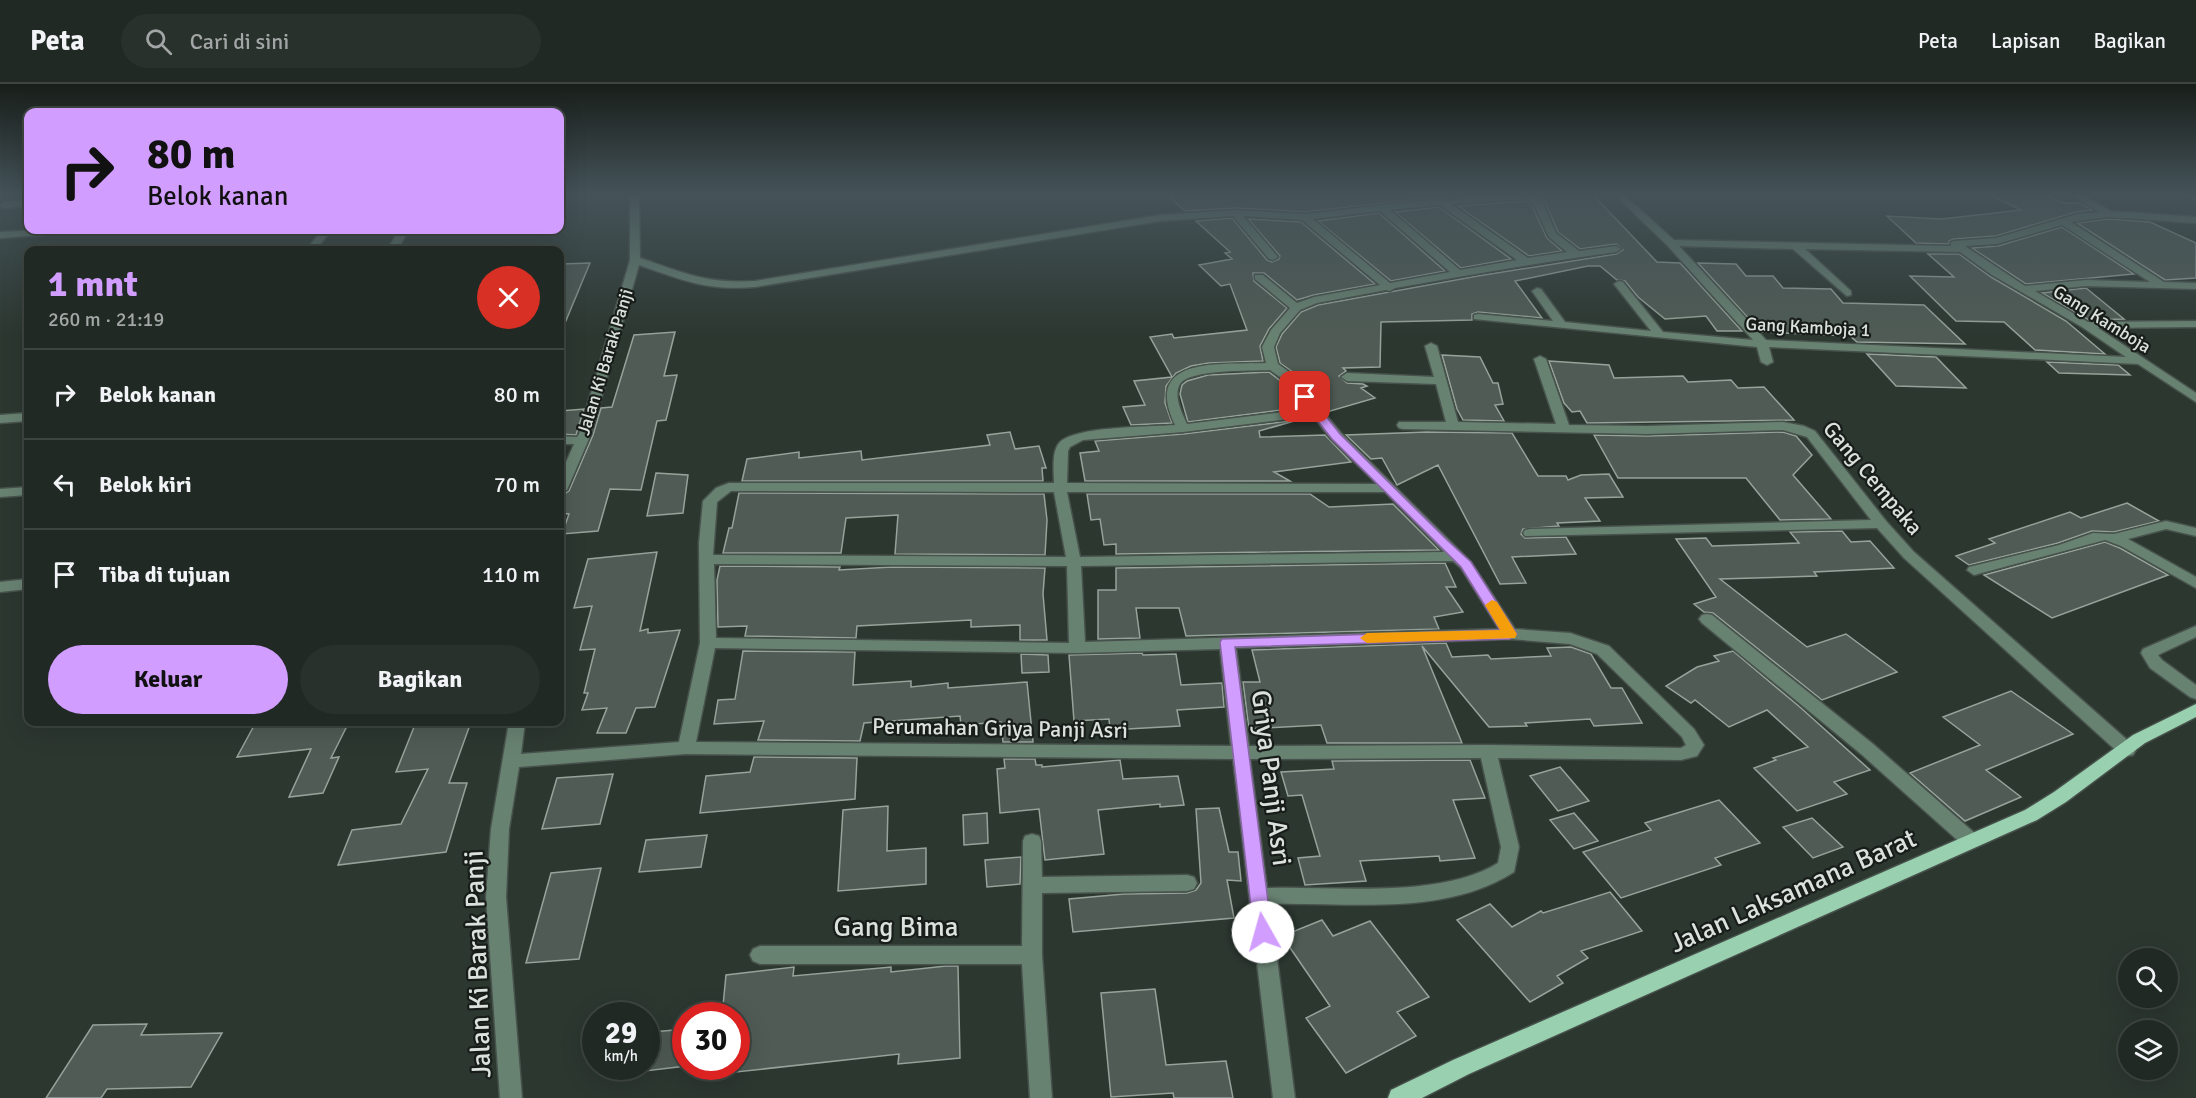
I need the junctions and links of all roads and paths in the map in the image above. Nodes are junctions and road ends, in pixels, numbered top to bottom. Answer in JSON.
{"nodes":[{"id":1,"x":635,"y":242,"type":"edge"},
{"id":2,"x":1011,"y":242,"type":"edge"},
{"id":3,"x":1260,"y":242,"type":"edge"},
{"id":4,"x":1335,"y":242,"type":"edge"},
{"id":5,"x":1422,"y":242,"type":"edge"},
{"id":6,"x":1499,"y":242,"type":"edge"},
{"id":7,"x":1559,"y":242,"type":"edge"},
{"id":8,"x":1979,"y":242,"type":"edge"},
{"id":9,"x":2096,"y":242,"type":"edge"},
{"id":10,"x":1671,"y":243,"type":"joint"},
{"id":11,"x":1796,"y":246,"type":"junction"},
{"id":12,"x":1616,"y":249,"type":"dead end"},
{"id":13,"x":1961,"y":249,"type":"junction"},
{"id":14,"x":1575,"y":253,"type":"junction"},
{"id":15,"x":1273,"y":257,"type":"dead end"},
{"id":16,"x":635,"y":260,"type":"junction"},
{"id":17,"x":1526,"y":261,"type":"junction"},
{"id":18,"x":1460,"y":275,"type":"junction"},
{"id":19,"x":1259,"y":277,"type":"dead end"},
{"id":20,"x":1619,"y":284,"type":"dead end"},
{"id":21,"x":2162,"y":285,"type":"junction"},
{"id":22,"x":2196,"y":286,"type":"edge"},
{"id":23,"x":1390,"y":288,"type":"junction"},
{"id":24,"x":2023,"y":289,"type":"junction"},
{"id":25,"x":1537,"y":291,"type":"dead end"},
{"id":26,"x":1847,"y":294,"type":"dead end"},
{"id":27,"x":1296,"y":308,"type":"junction"},
{"id":28,"x":1478,"y":317,"type":"dead end"},
{"id":29,"x":2196,"y":324,"type":"edge"},
{"id":30,"x":1561,"y":325,"type":"junction"},
{"id":31,"x":2086,"y":325,"type":"junction"},
{"id":32,"x":1660,"y":335,"type":"junction"},
{"id":33,"x":1762,"y":343,"type":"junction"},
{"id":34,"x":1431,"y":346,"type":"dead end"},
{"id":35,"x":1540,"y":359,"type":"dead end"},
{"id":36,"x":2138,"y":361,"type":"junction"},
{"id":37,"x":1767,"y":362,"type":"dead end"},
{"id":38,"x":1273,"y":366,"type":"junction"},
{"id":39,"x":1347,"y":377,"type":"dead end"},
{"id":40,"x":1440,"y":381,"type":"junction"},
{"id":41,"x":2180,"y":386,"type":"junction"},
{"id":42,"x":2196,"y":386,"type":"edge"},
{"id":43,"x":2196,"y":398,"type":"edge"},
{"id":44,"x":1318,"y":412,"type":"junction"},
{"id":45,"x":24,"y":417,"type":"edge"},
{"id":46,"x":0,"y":419,"type":"edge"},
{"id":47,"x":1402,"y":425,"type":"dead end"},
{"id":48,"x":1453,"y":426,"type":"junction"},
{"id":49,"x":1183,"y":428,"type":"junction"},
{"id":50,"x":1564,"y":429,"type":"junction"},
{"id":51,"x":564,"y":440,"type":"edge"},
{"id":52,"x":582,"y":441,"type":"junction"},
{"id":53,"x":564,"y":481,"type":"edge"},
{"id":54,"x":1060,"y":488,"type":"junction"},
{"id":55,"x":1389,"y":488,"type":"junction"},
{"id":56,"x":24,"y":491,"type":"edge"},
{"id":57,"x":0,"y":493,"type":"edge"},
{"id":58,"x":1881,"y":524,"type":"junction"},
{"id":59,"x":2196,"y":531,"type":"edge"},
{"id":60,"x":1530,"y":533,"type":"dead end"},
{"id":61,"x":2115,"y":538,"type":"junction"},
{"id":62,"x":1457,"y":556,"type":"junction"},
{"id":63,"x":708,"y":560,"type":"junction"},
{"id":64,"x":1074,"y":562,"type":"junction"},
{"id":65,"x":1974,"y":570,"type":"dead end"},
{"id":66,"x":2196,"y":583,"type":"edge"},
{"id":67,"x":24,"y":584,"type":"edge"},
{"id":68,"x":0,"y":587,"type":"edge"},
{"id":69,"x":1707,"y":619,"type":"dead end"},
{"id":70,"x":2196,"y":631,"type":"edge"},
{"id":71,"x":1510,"y":634,"type":"junction"},
{"id":72,"x":1227,"y":642,"type":"junction"},
{"id":73,"x":708,"y":643,"type":"junction"},
{"id":74,"x":1077,"y":648,"type":"junction"},
{"id":75,"x":2196,"y":693,"type":"edge"},
{"id":76,"x":2196,"y":710,"type":"edge"},
{"id":77,"x":516,"y":726,"type":"edge"},
{"id":78,"x":686,"y":748,"type":"junction"},
{"id":79,"x":2127,"y":750,"type":"junction"},
{"id":80,"x":1488,"y":751,"type":"junction"},
{"id":81,"x":1241,"y":753,"type":"junction"},
{"id":82,"x":512,"y":761,"type":"junction"},
{"id":83,"x":1032,"y":841,"type":"dead end"},
{"id":84,"x":1971,"y":841,"type":"junction"},
{"id":85,"x":1187,"y":883,"type":"dead end"},
{"id":86,"x":1032,"y":885,"type":"junction"},
{"id":87,"x":1258,"y":896,"type":"junction"},
{"id":88,"x":760,"y":955,"type":"dead end"},
{"id":89,"x":1032,"y":955,"type":"junction"},
{"id":90,"x":511,"y":1098,"type":"edge"},
{"id":91,"x":1041,"y":1098,"type":"edge"},
{"id":92,"x":1284,"y":1098,"type":"edge"},
{"id":93,"x":1399,"y":1098,"type":"edge"}],
"edges":[{"from":1,"to":16,"type":"street","name":"Jalan Ki Barak Panji"},
{"from":2,"to":16,"type":"street"},
{"from":3,"to":15,"type":"street"},
{"from":4,"to":23,"type":"street"},
{"from":5,"to":18,"type":"street"},
{"from":6,"to":17,"type":"street"},
{"from":7,"to":14,"type":"street"},
{"from":8,"to":13,"type":"street"},
{"from":9,"to":21,"type":"street"},
{"from":10,"to":11,"type":"street"},
{"from":10,"to":33,"type":"street"},
{"from":11,"to":13,"type":"street"},
{"from":11,"to":26,"type":"street"},
{"from":12,"to":14,"type":"street"},
{"from":13,"to":24,"type":"street","name":"Gang Kamboja"},
{"from":14,"to":17,"type":"street"},
{"from":16,"to":52,"type":"street","name":"Jalan Ki Barak Panji"},
{"from":17,"to":18,"type":"street"},
{"from":18,"to":23,"type":"street"},
{"from":19,"to":27,"type":"street"},
{"from":20,"to":32,"type":"street"},
{"from":21,"to":22,"type":"street"},
{"from":21,"to":24,"type":"street"},
{"from":23,"to":27,"type":"street"},
{"from":24,"to":31,"type":"street","name":"Gang Kamboja"},
{"from":25,"to":30,"type":"street"},
{"from":27,"to":38,"type":"street"},
{"from":28,"to":30,"type":"street","name":"Gang Kamboja 1"},
{"from":29,"to":31,"type":"street"},
{"from":30,"to":32,"type":"street","name":"Gang Kamboja 1"},
{"from":31,"to":36,"type":"street","name":"Gang Kamboja"},
{"from":32,"to":33,"type":"street","name":"Gang Kamboja 1"},
{"from":33,"to":36,"type":"street","name":"Gang Kamboja 1"},
{"from":33,"to":37,"type":"street"},
{"from":34,"to":40,"type":"street"},
{"from":35,"to":50,"type":"street"},
{"from":36,"to":41,"type":"street","name":"Gang Kamboja"},
{"from":38,"to":44,"type":"street"},
{"from":38,"to":49,"type":"street"},
{"from":39,"to":40,"type":"street"},
{"from":40,"to":48,"type":"street"},
{"from":41,"to":42,"type":"street"},
{"from":41,"to":43,"type":"street","name":"Gang Kamboja"},
{"from":44,"to":49,"type":"street"},
{"from":44,"to":55,"type":"street"},
{"from":45,"to":46,"type":"street"},
{"from":47,"to":48,"type":"street","name":"Gang Cempaka"},
{"from":48,"to":50,"type":"street","name":"Gang Cempaka"},
{"from":49,"to":54,"type":"street"},
{"from":50,"to":58,"type":"street","name":"Gang Cempaka"},
{"from":51,"to":52,"type":"street"},
{"from":52,"to":53,"type":"street","name":"Jalan Ki Barak Panji"},
{"from":54,"to":55,"type":"street"},
{"from":54,"to":63,"type":"street"},
{"from":54,"to":64,"type":"street"},
{"from":55,"to":62,"type":"street"},
{"from":56,"to":57,"type":"street"},
{"from":58,"to":60,"type":"street"},
{"from":58,"to":79,"type":"street","name":"Gang Cempaka"},
{"from":59,"to":61,"type":"street"},
{"from":61,"to":65,"type":"street"},
{"from":61,"to":66,"type":"street"},
{"from":62,"to":64,"type":"street"},
{"from":62,"to":71,"type":"street"},
{"from":63,"to":64,"type":"street"},
{"from":63,"to":73,"type":"street"},
{"from":64,"to":74,"type":"street"},
{"from":67,"to":68,"type":"street"},
{"from":69,"to":84,"type":"street"},
{"from":70,"to":75,"type":"street"},
{"from":71,"to":72,"type":"street"},
{"from":71,"to":80,"type":"street","name":"Perumahan Griya Panji Asri"},
{"from":72,"to":74,"type":"street"},
{"from":72,"to":81,"type":"street","name":"Griya Panji Asri"},
{"from":73,"to":74,"type":"street"},
{"from":73,"to":78,"type":"street"},
{"from":76,"to":79,"type":"main road","name":"Jalan Laksamana Barat"},
{"from":77,"to":82,"type":"street","name":"Jalan Ki Barak Panji"},
{"from":78,"to":81,"type":"street","name":"Perumahan Griya Panji Asri"},
{"from":78,"to":82,"type":"street","name":"Perumahan Griya Panji Asri"},
{"from":79,"to":84,"type":"main road","name":"Jalan Laksamana Barat"},
{"from":80,"to":81,"type":"street","name":"Perumahan Griya Panji Asri"},
{"from":80,"to":87,"type":"street"},
{"from":81,"to":87,"type":"street","name":"Griya Panji Asri"},
{"from":82,"to":90,"type":"street","name":"Jalan Ki Barak Panji"},
{"from":83,"to":86,"type":"street"},
{"from":84,"to":93,"type":"main road","name":"Jalan Laksamana Barat"},
{"from":85,"to":86,"type":"street"},
{"from":86,"to":89,"type":"street"},
{"from":87,"to":92,"type":"street","name":"Griya Panji Asri"},
{"from":88,"to":89,"type":"street","name":"Gang Bima"},
{"from":89,"to":91,"type":"street"}]}
